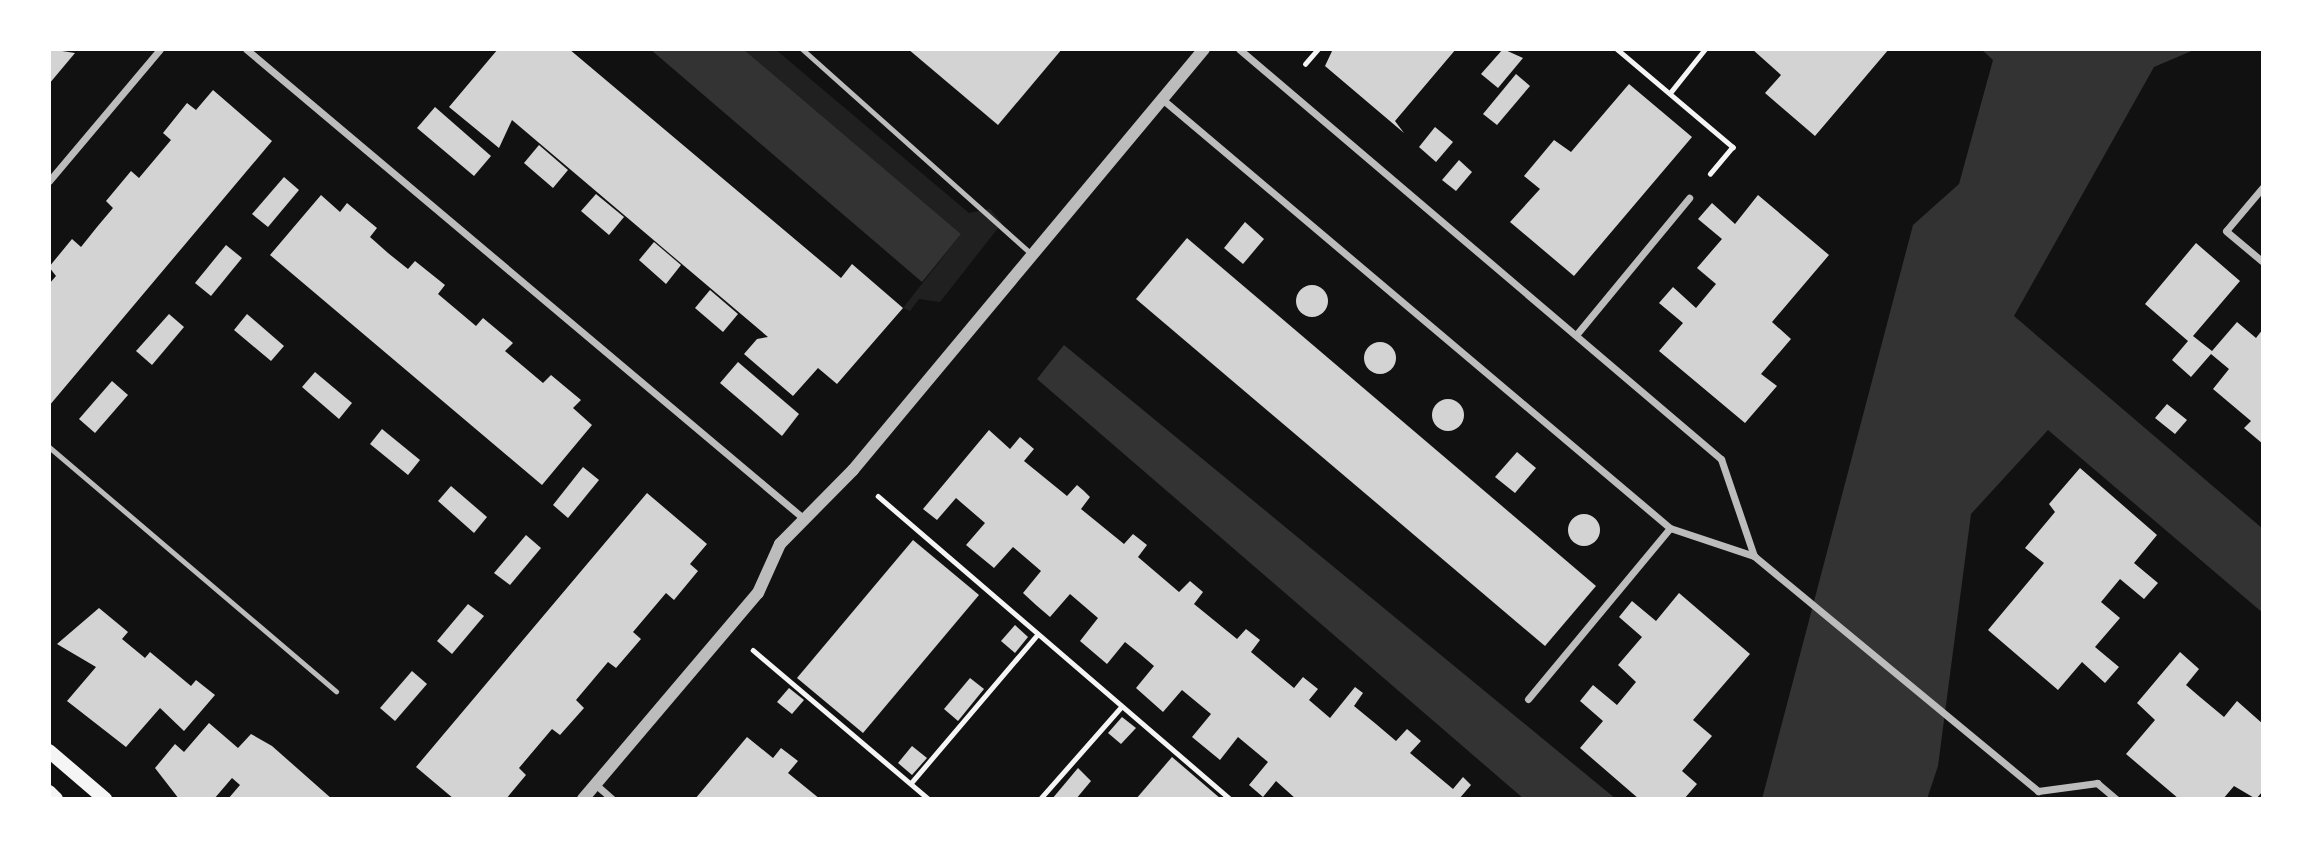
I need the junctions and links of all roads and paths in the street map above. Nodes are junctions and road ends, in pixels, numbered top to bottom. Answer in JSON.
{"nodes":[{"id":1,"x":160,"y":49,"type":"edge"},
{"id":2,"x":246,"y":49,"type":"edge"},
{"id":3,"x":802,"y":49,"type":"edge"},
{"id":4,"x":1204,"y":49,"type":"edge"},
{"id":5,"x":1239,"y":49,"type":"edge"},
{"id":6,"x":1617,"y":49,"type":"edge"},
{"id":7,"x":1705,"y":49,"type":"edge"},
{"id":8,"x":1670,"y":93,"type":"junction"},
{"id":9,"x":1162,"y":98,"type":"junction"},
{"id":10,"x":49,"y":181,"type":"edge"},
{"id":11,"x":2263,"y":187,"type":"edge"},
{"id":12,"x":1689,"y":198,"type":"joint"},
{"id":13,"x":1032,"y":255,"type":"junction"},
{"id":14,"x":2263,"y":262,"type":"edge"},
{"id":15,"x":1576,"y":335,"type":"junction"},
{"id":16,"x":49,"y":447,"type":"edge"},
{"id":17,"x":853,"y":470,"type":"junction"},
{"id":18,"x":803,"y":518,"type":"junction"},
{"id":19,"x":1670,"y":528,"type":"junction"},
{"id":20,"x":1754,"y":556,"type":"junction"},
{"id":21,"x":728,"y":629,"type":"junction"},
{"id":22,"x":1037,"y":635,"type":"junction"},
{"id":23,"x":336,"y":691,"type":"dead end"},
{"id":24,"x":1528,"y":699,"type":"dead end"},
{"id":25,"x":1121,"y":707,"type":"junction"},
{"id":26,"x":49,"y":751,"type":"edge"},
{"id":27,"x":595,"y":783,"type":"junction"},
{"id":28,"x":911,"y":783,"type":"junction"},
{"id":29,"x":49,"y":792,"type":"edge"},
{"id":30,"x":2038,"y":795,"type":"edge"},
{"id":31,"x":56,"y":799,"type":"edge"},
{"id":32,"x":105,"y":799,"type":"edge"},
{"id":33,"x":583,"y":799,"type":"edge"},
{"id":34,"x":612,"y":799,"type":"edge"},
{"id":35,"x":929,"y":799,"type":"edge"},
{"id":36,"x":1040,"y":799,"type":"edge"},
{"id":37,"x":1230,"y":799,"type":"edge"},
{"id":38,"x":2116,"y":799,"type":"edge"}],
"edges":[{"from":1,"to":10,"type":"street"},
{"from":2,"to":18,"type":"street"},
{"from":3,"to":13,"type":"lane"},
{"from":4,"to":9,"type":"street"},
{"from":5,"to":15,"type":"street"},
{"from":6,"to":8,"type":"path"},
{"from":7,"to":8,"type":"path"},
{"from":8,"to":12,"type":"path"},
{"from":9,"to":13,"type":"street"},
{"from":9,"to":19,"type":"street"},
{"from":11,"to":14,"type":"street"},
{"from":12,"to":15,"type":"street"},
{"from":13,"to":17,"type":"street"},
{"from":15,"to":20,"type":"street"},
{"from":16,"to":23,"type":"lane"},
{"from":17,"to":18,"type":"street"},
{"from":17,"to":22,"type":"path"},
{"from":18,"to":21,"type":"street"},
{"from":19,"to":20,"type":"street"},
{"from":19,"to":24,"type":"street"},
{"from":20,"to":30,"type":"street"},
{"from":21,"to":27,"type":"street"},
{"from":21,"to":28,"type":"path"},
{"from":22,"to":25,"type":"path"},
{"from":22,"to":28,"type":"path"},
{"from":25,"to":36,"type":"path"},
{"from":25,"to":37,"type":"path"},
{"from":26,"to":32,"type":"main road"},
{"from":27,"to":33,"type":"street"},
{"from":27,"to":34,"type":"street"},
{"from":28,"to":35,"type":"path"},
{"from":29,"to":31,"type":"main road"},
{"from":30,"to":38,"type":"street"}]}
